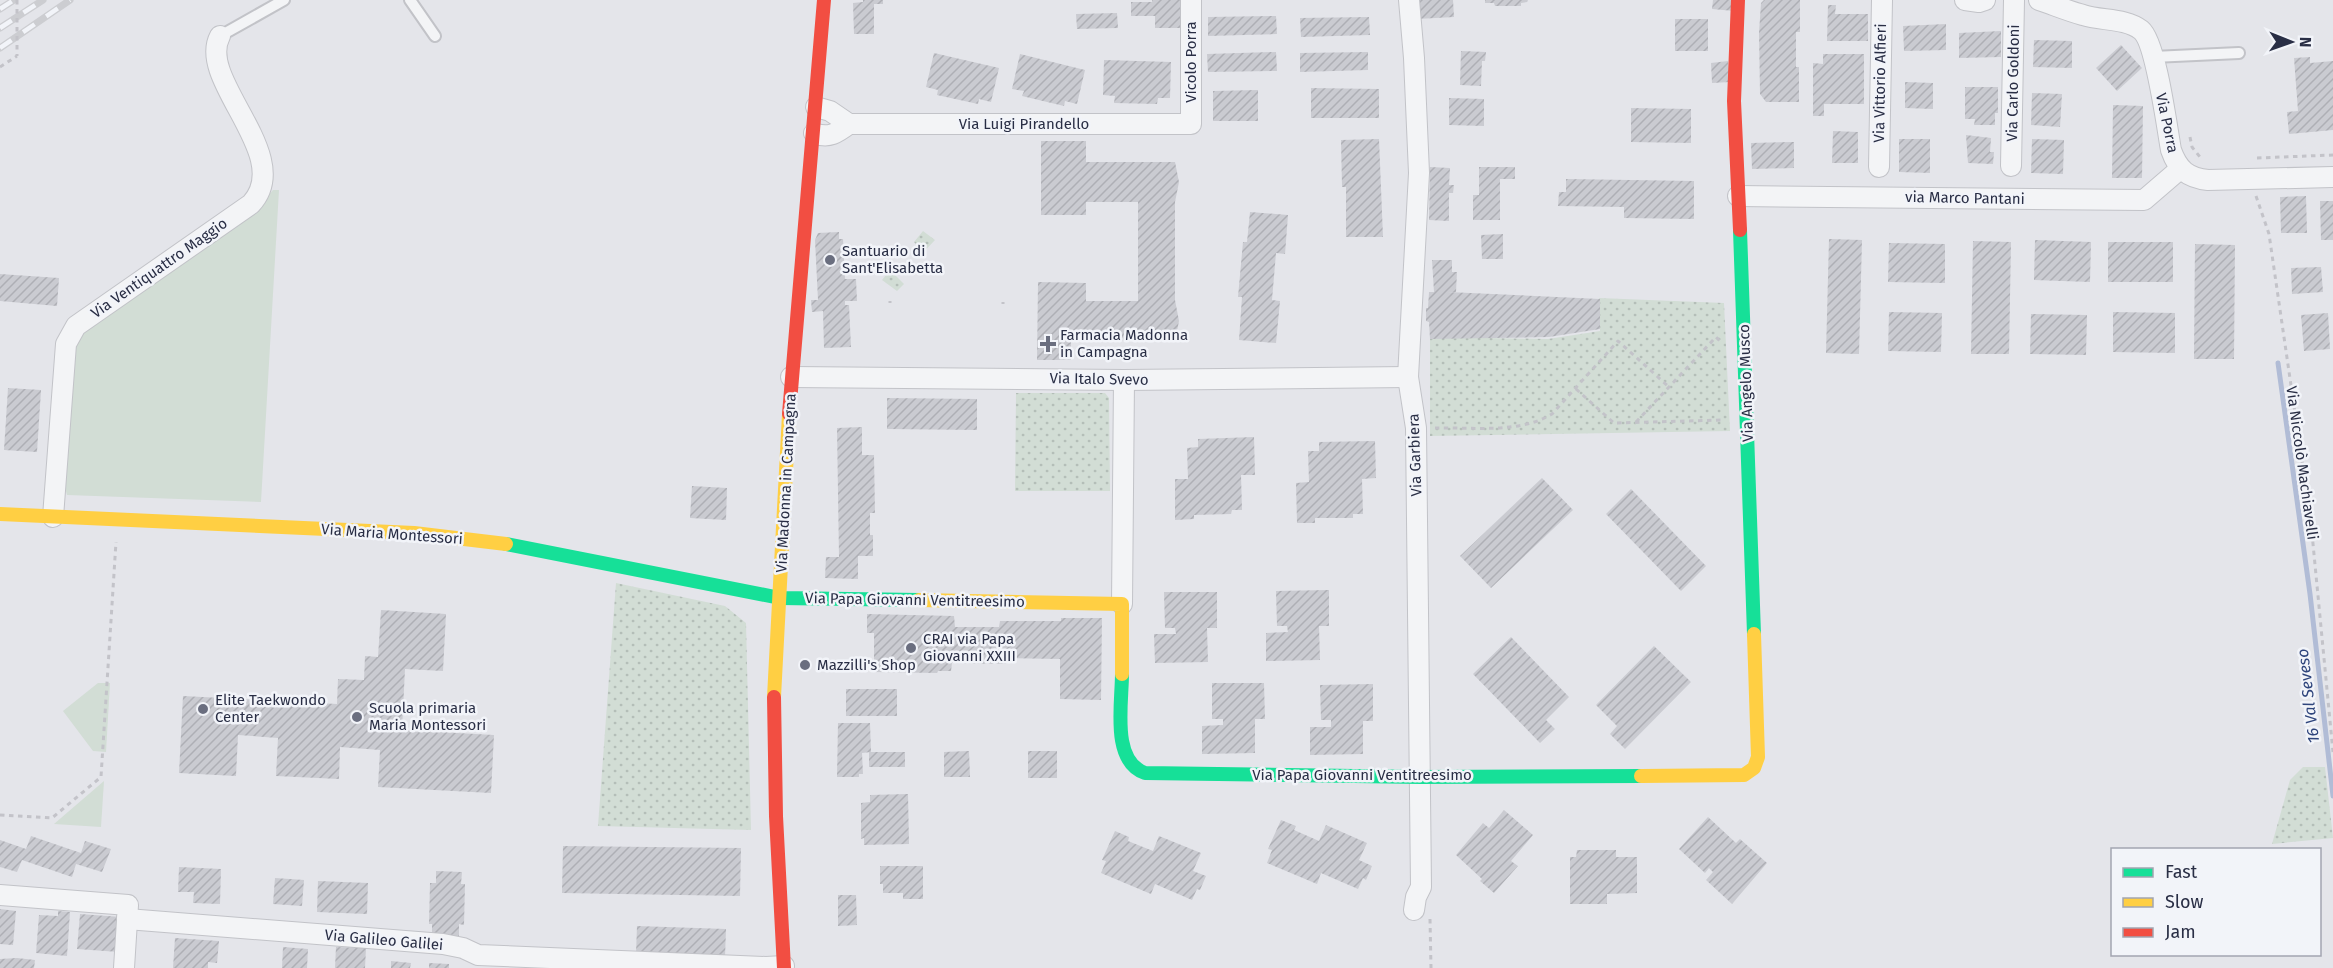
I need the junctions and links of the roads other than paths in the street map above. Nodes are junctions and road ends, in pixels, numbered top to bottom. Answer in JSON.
{"nodes":[{"id":1,"x":284,"y":0,"type":"edge"},
{"id":2,"x":410,"y":0,"type":"edge"},
{"id":3,"x":824,"y":0,"type":"edge"},
{"id":4,"x":1191,"y":0,"type":"edge"},
{"id":5,"x":1409,"y":0,"type":"edge"},
{"id":6,"x":1738,"y":0,"type":"edge"},
{"id":7,"x":1882,"y":0,"type":"edge"},
{"id":8,"x":1965,"y":0,"type":"edge"},
{"id":9,"x":1985,"y":0,"type":"edge"},
{"id":10,"x":2014,"y":0,"type":"edge"},
{"id":11,"x":2039,"y":0,"type":"edge"},
{"id":12,"x":220,"y":36,"type":"joint"},
{"id":13,"x":435,"y":36,"type":"dead end"},
{"id":14,"x":2239,"y":53,"type":"dead end"},
{"id":15,"x":2153,"y":57,"type":"junction"},
{"id":16,"x":816,"y":107,"type":"junction"},
{"id":17,"x":854,"y":124,"type":"junction"},
{"id":18,"x":1191,"y":124,"type":"joint"},
{"id":19,"x":814,"y":133,"type":"junction"},
{"id":20,"x":2011,"y":165,"type":"dead end"},
{"id":21,"x":1879,"y":167,"type":"dead end"},
{"id":22,"x":2180,"y":169,"type":"junction"},
{"id":23,"x":810,"y":171,"type":"junction"},
{"id":24,"x":2333,"y":177,"type":"edge"},
{"id":25,"x":1738,"y":196,"type":"junction"},
{"id":26,"x":791,"y":377,"type":"junction"},
{"id":27,"x":1408,"y":377,"type":"junction"},
{"id":28,"x":1124,"y":380,"type":"junction"},
{"id":29,"x":0,"y":514,"type":"edge"},
{"id":30,"x":53,"y":517,"type":"junction"},
{"id":31,"x":780,"y":598,"type":"junction"},
{"id":32,"x":1122,"y":604,"type":"junction"},
{"id":33,"x":1756,"y":766,"type":"joint"},
{"id":34,"x":1421,"y":777,"type":"junction"},
{"id":35,"x":0,"y":895,"type":"edge"},
{"id":36,"x":1414,"y":910,"type":"road end"},
{"id":37,"x":128,"y":912,"type":"junction"},
{"id":38,"x":478,"y":961,"type":"edge"},
{"id":39,"x":784,"y":967,"type":"edge"},
{"id":40,"x":124,"y":968,"type":"edge"}],
"edges":[{"from":1,"to":12,"type":"lane"},
{"from":2,"to":13,"type":"lane"},
{"from":3,"to":16,"type":"street","name":"Via Madonna in Campagna"},
{"from":4,"to":18,"type":"street","name":"Vicolo Porra"},
{"from":5,"to":27,"type":"street","name":"Via Garbiera"},
{"from":6,"to":25,"type":"street","name":"Via Angelo Musco"},
{"from":7,"to":21,"type":"street","name":"Via Vittorio Alfieri"},
{"from":8,"to":9,"type":"street"},
{"from":10,"to":20,"type":"street","name":"Via Carlo Goldoni"},
{"from":11,"to":15,"type":"street","name":"Via Porra"},
{"from":12,"to":30,"type":"street","name":"Via Ventiquattro Maggio"},
{"from":14,"to":15,"type":"lane"},
{"from":15,"to":22,"type":"street","name":"Via Porra"},
{"from":16,"to":17,"type":"street"},
{"from":16,"to":19,"type":"street","name":"Via Madonna in Campagna"},
{"from":17,"to":18,"type":"street","name":"Via Luigi Pirandello"},
{"from":17,"to":19,"type":"street","name":"Via Luigi Pirandello"},
{"from":17,"to":23,"type":"street"},
{"from":19,"to":23,"type":"street","name":"Via Madonna in Campagna"},
{"from":22,"to":24,"type":"street","name":"Via Porra"},
{"from":22,"to":25,"type":"street","name":"via Marco Pantani"},
{"from":23,"to":26,"type":"street","name":"Via Madonna in Campagna"},
{"from":25,"to":33,"type":"street","name":"Via Angelo Musco"},
{"from":26,"to":28,"type":"street","name":"Via Italo Svevo"},
{"from":26,"to":31,"type":"street","name":"Via Madonna in Campagna"},
{"from":27,"to":28,"type":"street","name":"Via Italo Svevo"},
{"from":27,"to":34,"type":"street","name":"Via Garbiera"},
{"from":28,"to":32,"type":"street","name":"Via Papa Giovanni Ventitreesimo"},
{"from":29,"to":30,"type":"street","name":"Via Maria Montessori"},
{"from":30,"to":31,"type":"street","name":"Via Maria Montessori"},
{"from":31,"to":32,"type":"street","name":"Via Papa Giovanni Ventitreesimo"},
{"from":31,"to":39,"type":"street","name":"Via Madonna in Campagna"},
{"from":32,"to":34,"type":"street","name":"Via Papa Giovanni Ventitreesimo"},
{"from":33,"to":34,"type":"street","name":"Via Papa Giovanni Ventitreesimo"},
{"from":34,"to":36,"type":"street","name":"Via Garbiera"},
{"from":35,"to":37,"type":"street","name":"Via Galileo Galilei"},
{"from":37,"to":38,"type":"street","name":"Via Galileo Galilei"},
{"from":37,"to":40,"type":"street"},
{"from":38,"to":39,"type":"street","name":"Via Galileo Galilei"}]}
